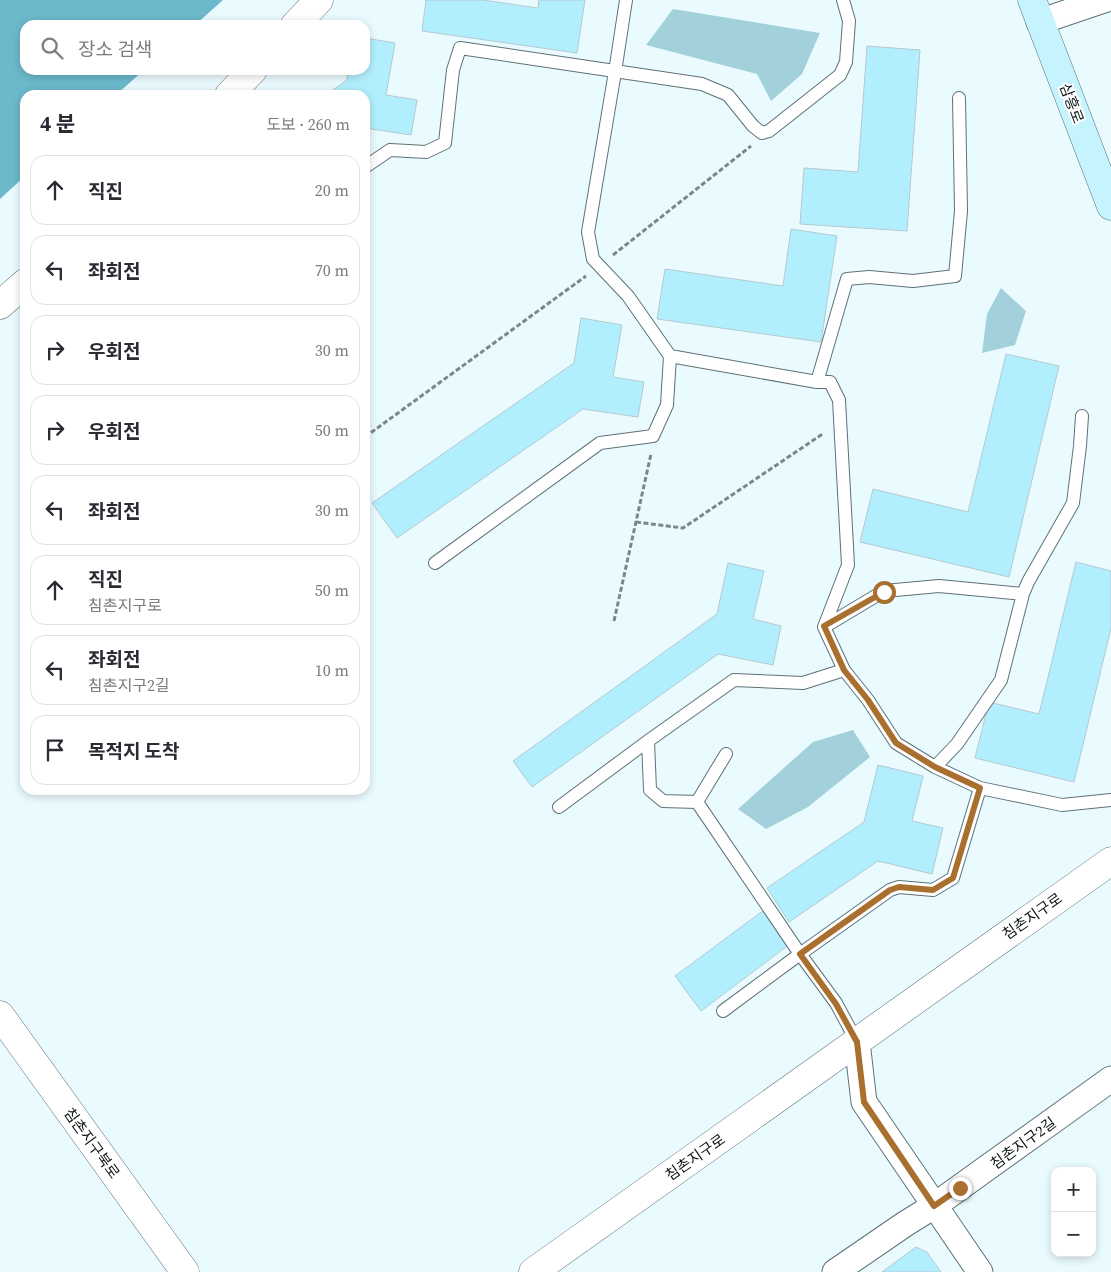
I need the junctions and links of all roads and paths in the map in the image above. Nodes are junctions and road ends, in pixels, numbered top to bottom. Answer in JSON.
{"nodes":[{"id":1,"x":319,"y":0,"type":"edge"},
{"id":2,"x":626,"y":0,"type":"edge"},
{"id":3,"x":843,"y":0,"type":"edge"},
{"id":4,"x":1104,"y":0,"type":"edge"},
{"id":5,"x":1036,"y":11,"type":"edge"},
{"id":6,"x":300,"y":20,"type":"edge"},
{"id":7,"x":616,"y":72,"type":"junction"},
{"id":8,"x":247,"y":75,"type":"edge"},
{"id":9,"x":234,"y":90,"type":"edge"},
{"id":10,"x":959,"y":98,"type":"dead end"},
{"id":11,"x":769,"y":131,"type":"junction"},
{"id":12,"x":370,"y":164,"type":"edge"},
{"id":13,"x":1111,"y":206,"type":"edge"},
{"id":14,"x":599,"y":266,"type":"junction"},
{"id":15,"x":20,"y":287,"type":"edge"},
{"id":16,"x":0,"y":305,"type":"edge"},
{"id":17,"x":670,"y":356,"type":"junction"},
{"id":18,"x":817,"y":382,"type":"junction"},
{"id":19,"x":1082,"y":416,"type":"dead end"},
{"id":20,"x":841,"y":421,"type":"junction"},
{"id":21,"x":656,"y":429,"type":"junction"},
{"id":22,"x":370,"y":433,"type":"edge"},
{"id":23,"x":636,"y":522,"type":"junction"},
{"id":24,"x":435,"y":563,"type":"dead end"},
{"id":25,"x":1023,"y":594,"type":"junction"},
{"id":26,"x":614,"y":621,"type":"dead end"},
{"id":27,"x":824,"y":626,"type":"junction"},
{"id":28,"x":844,"y":670,"type":"junction"},
{"id":29,"x":648,"y":741,"type":"junction"},
{"id":30,"x":726,"y":754,"type":"dead end"},
{"id":31,"x":935,"y":767,"type":"junction"},
{"id":32,"x":980,"y":788,"type":"junction"},
{"id":33,"x":1111,"y":800,"type":"edge"},
{"id":34,"x":697,"y":802,"type":"junction"},
{"id":35,"x":559,"y":808,"type":"dead end"},
{"id":36,"x":1111,"y":861,"type":"edge"},
{"id":37,"x":800,"y":954,"type":"junction"},
{"id":38,"x":724,"y":1012,"type":"dead end"},
{"id":39,"x":0,"y":1015,"type":"edge"},
{"id":40,"x":857,"y":1042,"type":"junction"},
{"id":41,"x":1111,"y":1080,"type":"edge"},
{"id":42,"x":934,"y":1206,"type":"junction"},
{"id":43,"x":185,"y":1272,"type":"edge"},
{"id":44,"x":533,"y":1272,"type":"edge"},
{"id":45,"x":835,"y":1272,"type":"edge"},
{"id":46,"x":980,"y":1272,"type":"edge"}],
"edges":[{"from":1,"to":6,"type":"street"},
{"from":2,"to":7,"type":"lane"},
{"from":3,"to":11,"type":"lane"},
{"from":4,"to":5,"type":"street"},
{"from":5,"to":13,"type":"main road","name":"삼흥로"},
{"from":7,"to":11,"type":"lane"},
{"from":7,"to":12,"type":"lane"},
{"from":7,"to":14,"type":"lane"},
{"from":8,"to":9,"type":"street"},
{"from":10,"to":18,"type":"lane"},
{"from":11,"to":14,"type":"path"},
{"from":14,"to":17,"type":"lane"},
{"from":14,"to":22,"type":"path"},
{"from":15,"to":16,"type":"street"},
{"from":17,"to":18,"type":"lane"},
{"from":17,"to":21,"type":"lane"},
{"from":18,"to":20,"type":"lane"},
{"from":19,"to":25,"type":"lane"},
{"from":20,"to":23,"type":"path"},
{"from":20,"to":27,"type":"lane"},
{"from":21,"to":23,"type":"path"},
{"from":21,"to":24,"type":"lane"},
{"from":23,"to":26,"type":"path"},
{"from":25,"to":27,"type":"lane"},
{"from":25,"to":31,"type":"lane"},
{"from":27,"to":28,"type":"lane"},
{"from":28,"to":29,"type":"lane"},
{"from":28,"to":31,"type":"lane"},
{"from":29,"to":34,"type":"lane"},
{"from":29,"to":35,"type":"lane"},
{"from":30,"to":34,"type":"lane"},
{"from":31,"to":32,"type":"lane"},
{"from":32,"to":33,"type":"lane"},
{"from":32,"to":37,"type":"lane"},
{"from":34,"to":37,"type":"lane"},
{"from":36,"to":40,"type":"street","name":"침촌지구로"},
{"from":37,"to":38,"type":"lane"},
{"from":37,"to":40,"type":"lane"},
{"from":39,"to":43,"type":"street","name":"침촌지구북로"},
{"from":40,"to":42,"type":"street"},
{"from":40,"to":44,"type":"street","name":"침촌지구로"},
{"from":41,"to":42,"type":"street","name":"침촌지구2길"},
{"from":42,"to":45,"type":"street","name":"침촌지구2길"},
{"from":42,"to":46,"type":"street"}]}
